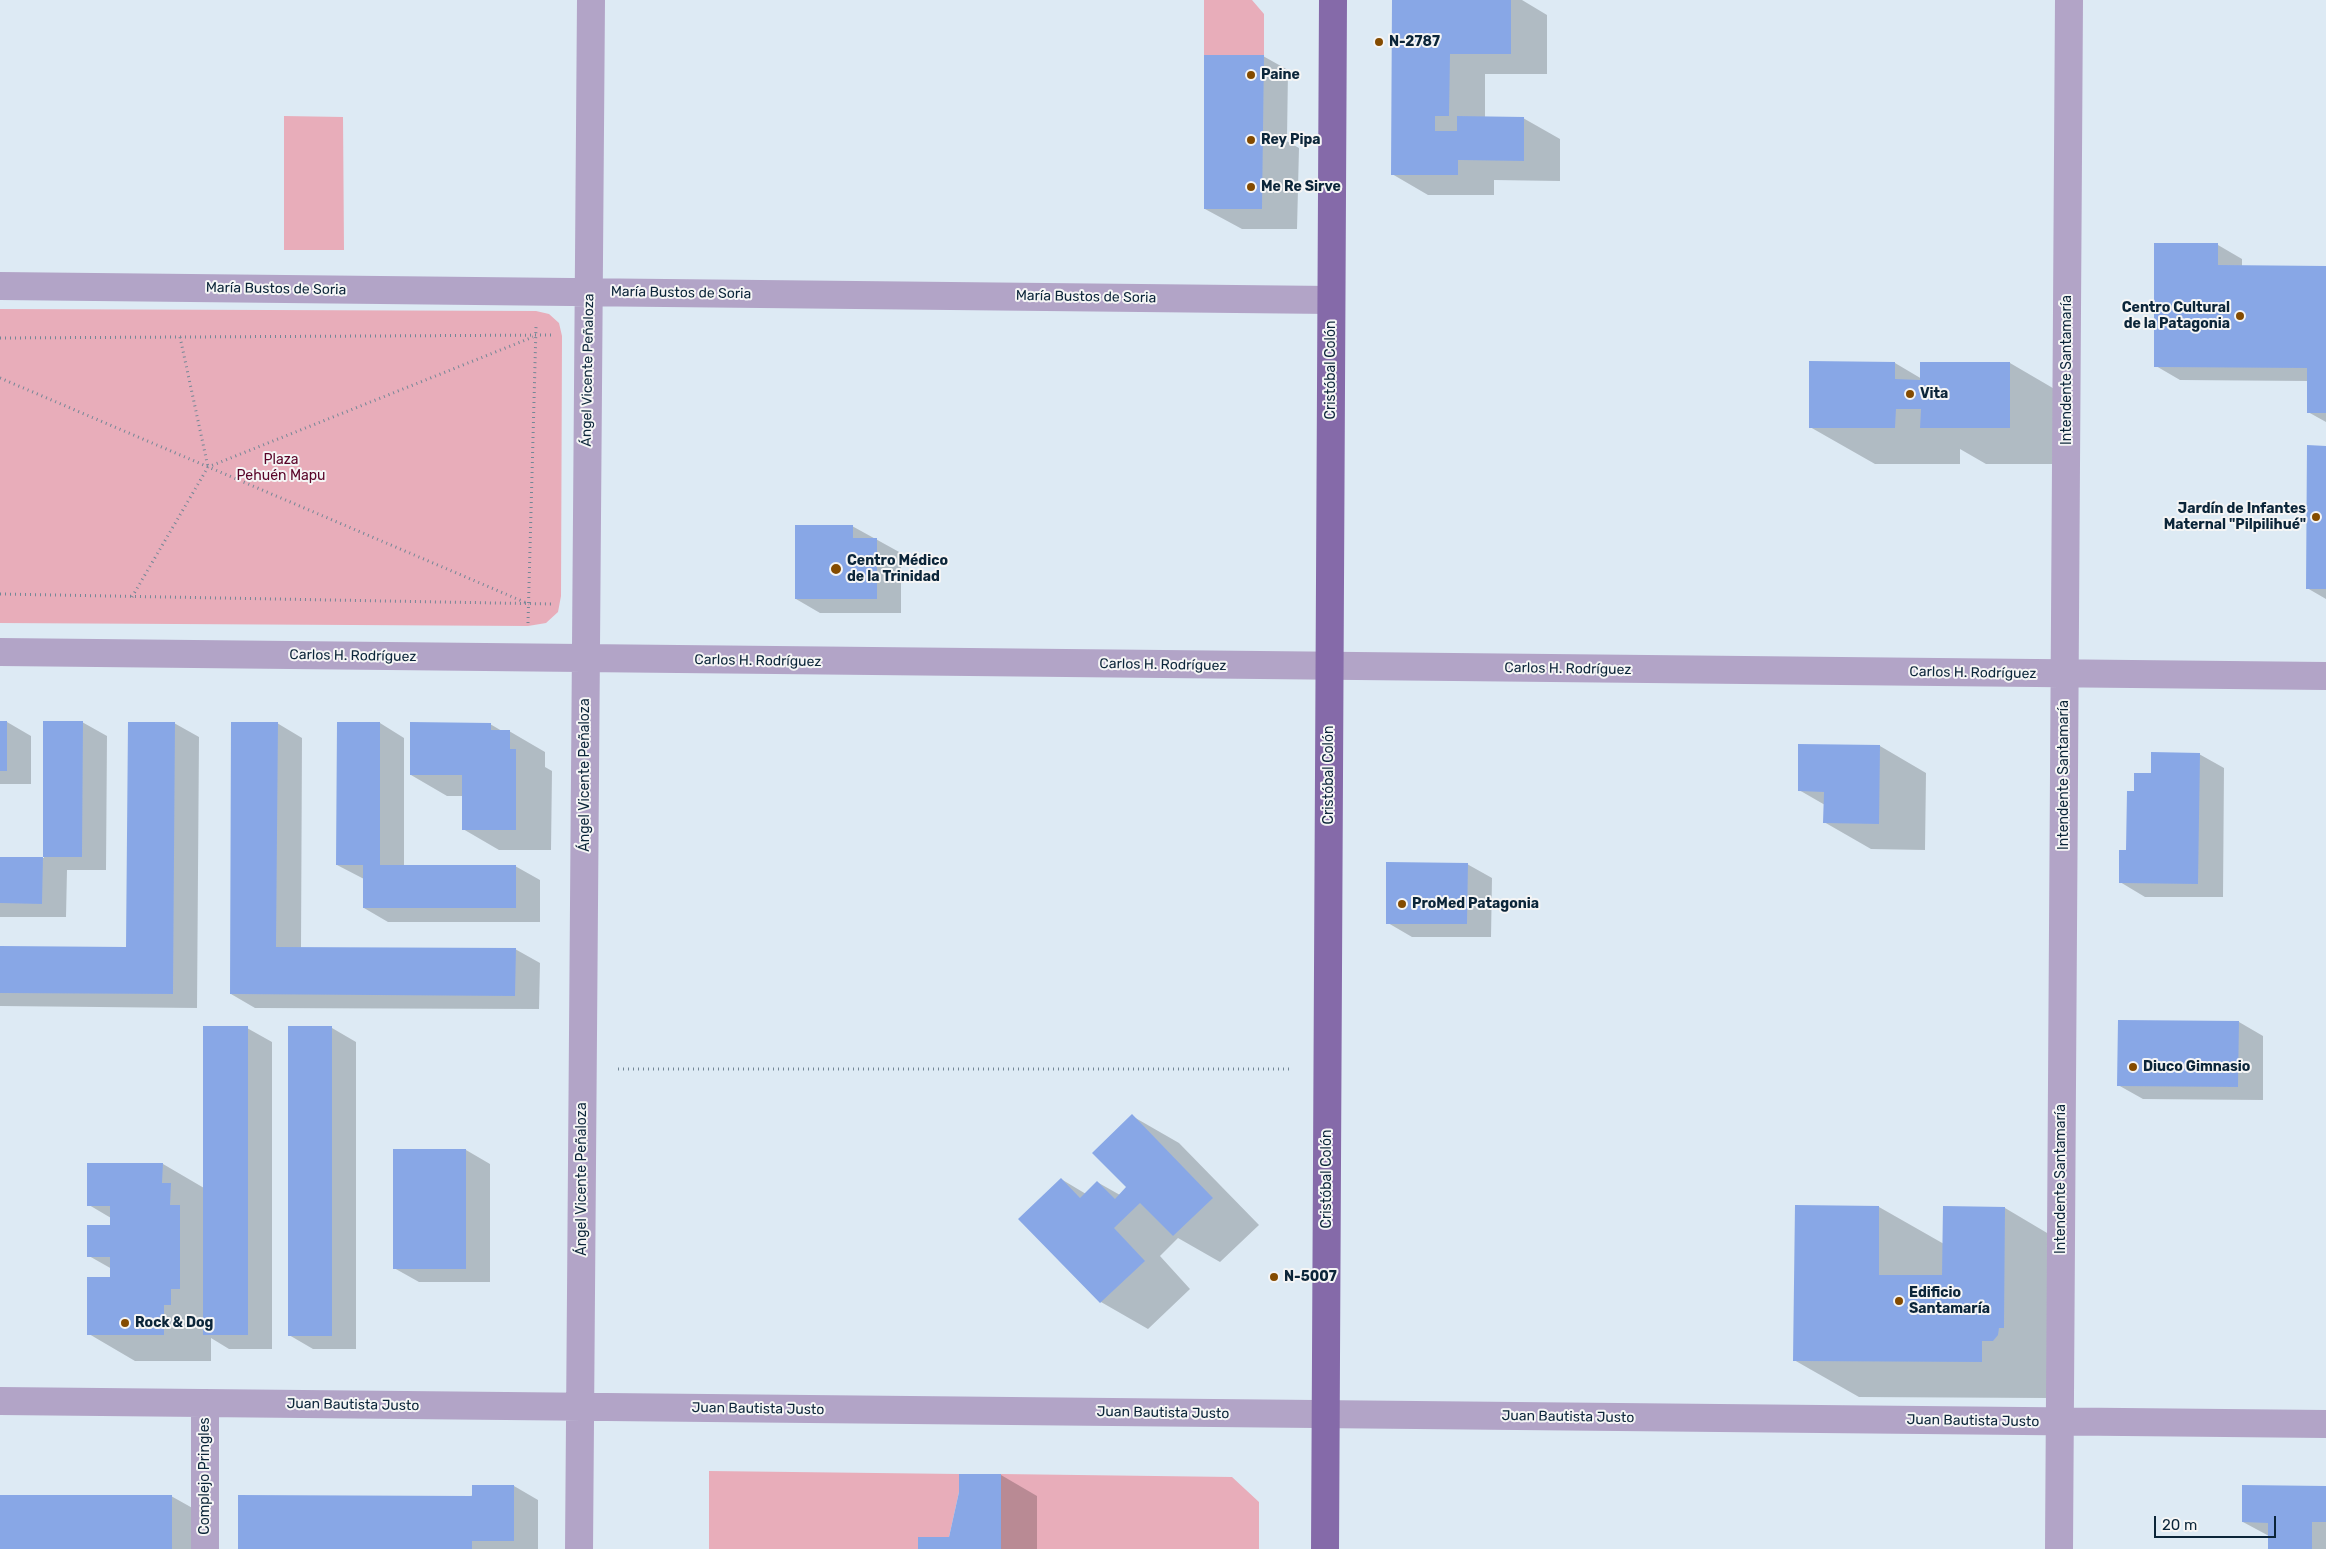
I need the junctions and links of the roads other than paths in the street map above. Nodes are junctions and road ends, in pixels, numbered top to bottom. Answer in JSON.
{"nodes":[{"id":1,"x":591,"y":0,"type":"edge"},
{"id":2,"x":1333,"y":0,"type":"edge"},
{"id":3,"x":2069,"y":0,"type":"edge"},
{"id":4,"x":0,"y":286,"type":"edge"},
{"id":5,"x":589,"y":292,"type":"junction"},
{"id":6,"x":1332,"y":300,"type":"junction"},
{"id":7,"x":0,"y":652,"type":"edge"},
{"id":8,"x":586,"y":659,"type":"junction"},
{"id":9,"x":1330,"y":666,"type":"junction"},
{"id":10,"x":2065,"y":674,"type":"junction"},
{"id":11,"x":2326,"y":676,"type":"edge"},
{"id":12,"x":0,"y":1401,"type":"edge"},
{"id":13,"x":205,"y":1403,"type":"junction"},
{"id":14,"x":580,"y":1407,"type":"junction"},
{"id":15,"x":1326,"y":1414,"type":"junction"},
{"id":16,"x":2060,"y":1421,"type":"junction"},
{"id":17,"x":2326,"y":1424,"type":"edge"},
{"id":18,"x":205,"y":1549,"type":"edge"},
{"id":19,"x":579,"y":1549,"type":"edge"},
{"id":20,"x":1326,"y":1549,"type":"edge"},
{"id":21,"x":2059,"y":1549,"type":"edge"}],
"edges":[{"from":1,"to":5,"type":"street","name":"Ángel Vicente Peñaloza"},
{"from":2,"to":6,"type":"main road","name":"Cristóbal Colón"},
{"from":3,"to":10,"type":"street","name":"Intendente Santamaría"},
{"from":4,"to":5,"type":"street","name":"María Bustos de Soria"},
{"from":5,"to":6,"type":"street","name":"María Bustos de Soria"},
{"from":5,"to":8,"type":"street","name":"Ángel Vicente Peñaloza"},
{"from":6,"to":9,"type":"main road","name":"Cristóbal Colón"},
{"from":7,"to":8,"type":"street","name":"Carlos H. Rodríguez"},
{"from":8,"to":9,"type":"street","name":"Carlos H. Rodríguez"},
{"from":8,"to":14,"type":"street","name":"Ángel Vicente Peñaloza"},
{"from":9,"to":10,"type":"street","name":"Carlos H. Rodríguez"},
{"from":9,"to":15,"type":"main road","name":"Cristóbal Colón"},
{"from":10,"to":11,"type":"street","name":"Carlos H. Rodríguez"},
{"from":10,"to":16,"type":"street","name":"Intendente Santamaría"},
{"from":12,"to":13,"type":"street","name":"Juan Bautista Justo"},
{"from":13,"to":14,"type":"street","name":"Juan Bautista Justo"},
{"from":13,"to":18,"type":"street","name":"Complejo Pringles"},
{"from":14,"to":15,"type":"street","name":"Juan Bautista Justo"},
{"from":14,"to":19,"type":"street","name":"Ángel Vicente Peñaloza"},
{"from":15,"to":16,"type":"street","name":"Juan Bautista Justo"},
{"from":15,"to":20,"type":"main road","name":"Cristóbal Colón"},
{"from":16,"to":17,"type":"street","name":"Juan Bautista Justo"},
{"from":16,"to":21,"type":"street","name":"Intendente Santamaría"}]}
